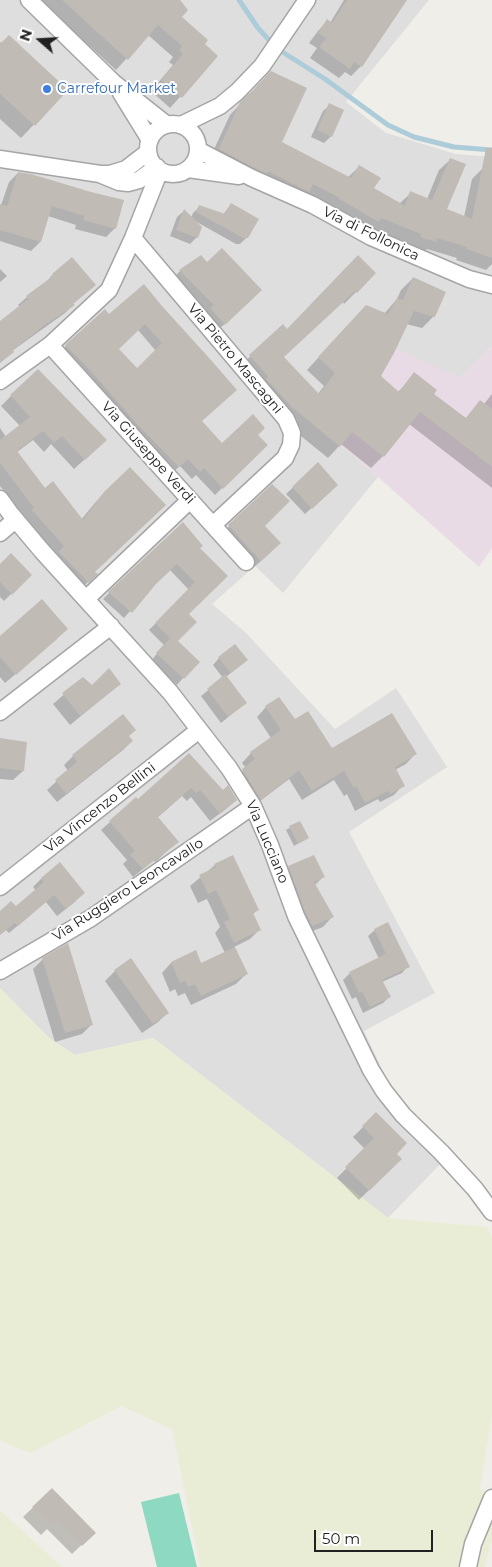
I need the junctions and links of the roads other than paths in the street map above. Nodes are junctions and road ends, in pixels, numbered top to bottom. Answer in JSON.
{"nodes":[{"id":1,"x":29,"y":0,"type":"edge"},
{"id":2,"x":307,"y":0,"type":"edge"},
{"id":3,"x":114,"y":82,"type":"junction"},
{"id":4,"x":220,"y":106,"type":"junction"},
{"id":5,"x":174,"y":125,"type":"junction"},
{"id":6,"x":196,"y":143,"type":"junction"},
{"id":7,"x":149,"y":146,"type":"junction"},
{"id":8,"x":0,"y":159,"type":"edge"},
{"id":9,"x":158,"y":168,"type":"junction"},
{"id":10,"x":188,"y":169,"type":"junction"},
{"id":11,"x":100,"y":174,"type":"junction"},
{"id":12,"x":252,"y":178,"type":"junction"},
{"id":13,"x":133,"y":238,"type":"junction"},
{"id":14,"x":492,"y":285,"type":"edge"},
{"id":15,"x":50,"y":345,"type":"junction"},
{"id":16,"x":0,"y":381,"type":"edge"},
{"id":17,"x":0,"y":499,"type":"edge"},
{"id":18,"x":190,"y":500,"type":"junction"},
{"id":19,"x":15,"y":520,"type":"junction"},
{"id":20,"x":213,"y":525,"type":"junction"},
{"id":21,"x":0,"y":533,"type":"edge"},
{"id":22,"x":246,"y":562,"type":"dead end"},
{"id":23,"x":86,"y":599,"type":"junction"},
{"id":24,"x":111,"y":626,"type":"junction"},
{"id":25,"x":0,"y":712,"type":"edge"},
{"id":26,"x":199,"y":730,"type":"junction"},
{"id":27,"x":253,"y":806,"type":"junction"},
{"id":28,"x":0,"y":887,"type":"edge"},
{"id":29,"x":0,"y":971,"type":"edge"},
{"id":30,"x":492,"y":1212,"type":"edge"},
{"id":31,"x":492,"y":1498,"type":"edge"},
{"id":32,"x":468,"y":1567,"type":"edge"}],
"edges":[{"from":1,"to":3,"type":"street"},
{"from":2,"to":4,"type":"street"},
{"from":3,"to":5,"type":"street"},
{"from":3,"to":7,"type":"street"},
{"from":4,"to":5,"type":"street"},
{"from":4,"to":6,"type":"street"},
{"from":5,"to":6,"type":"street"},
{"from":5,"to":7,"type":"street"},
{"from":6,"to":10,"type":"street"},
{"from":6,"to":12,"type":"street","name":"Via di Follonica"},
{"from":7,"to":9,"type":"street"},
{"from":7,"to":11,"type":"street"},
{"from":8,"to":11,"type":"street"},
{"from":9,"to":10,"type":"street"},
{"from":9,"to":11,"type":"street"},
{"from":9,"to":13,"type":"street"},
{"from":10,"to":12,"type":"street","name":"Via di Follonica"},
{"from":12,"to":14,"type":"street","name":"Via di Follonica"},
{"from":13,"to":15,"type":"street"},
{"from":13,"to":20,"type":"street","name":"Via Pietro Mascagni"},
{"from":15,"to":16,"type":"street"},
{"from":15,"to":18,"type":"street","name":"Via Giuseppe Verdi"},
{"from":17,"to":19,"type":"street","name":"Via Lucciano"},
{"from":18,"to":20,"type":"street","name":"Via Giuseppe Verdi"},
{"from":18,"to":23,"type":"street"},
{"from":19,"to":21,"type":"street"},
{"from":19,"to":23,"type":"street","name":"Via Lucciano"},
{"from":20,"to":22,"type":"street","name":"Via Giuseppe Verdi"},
{"from":23,"to":24,"type":"street","name":"Via Lucciano"},
{"from":24,"to":25,"type":"street"},
{"from":24,"to":26,"type":"street","name":"Via Lucciano"},
{"from":26,"to":27,"type":"street","name":"Via Lucciano"},
{"from":26,"to":28,"type":"street","name":"Via Vincenzo Bellini"},
{"from":27,"to":29,"type":"street","name":"Via Ruggiero Leoncavallo"},
{"from":27,"to":30,"type":"street","name":"Via Lucciano"},
{"from":31,"to":32,"type":"street"}]}
